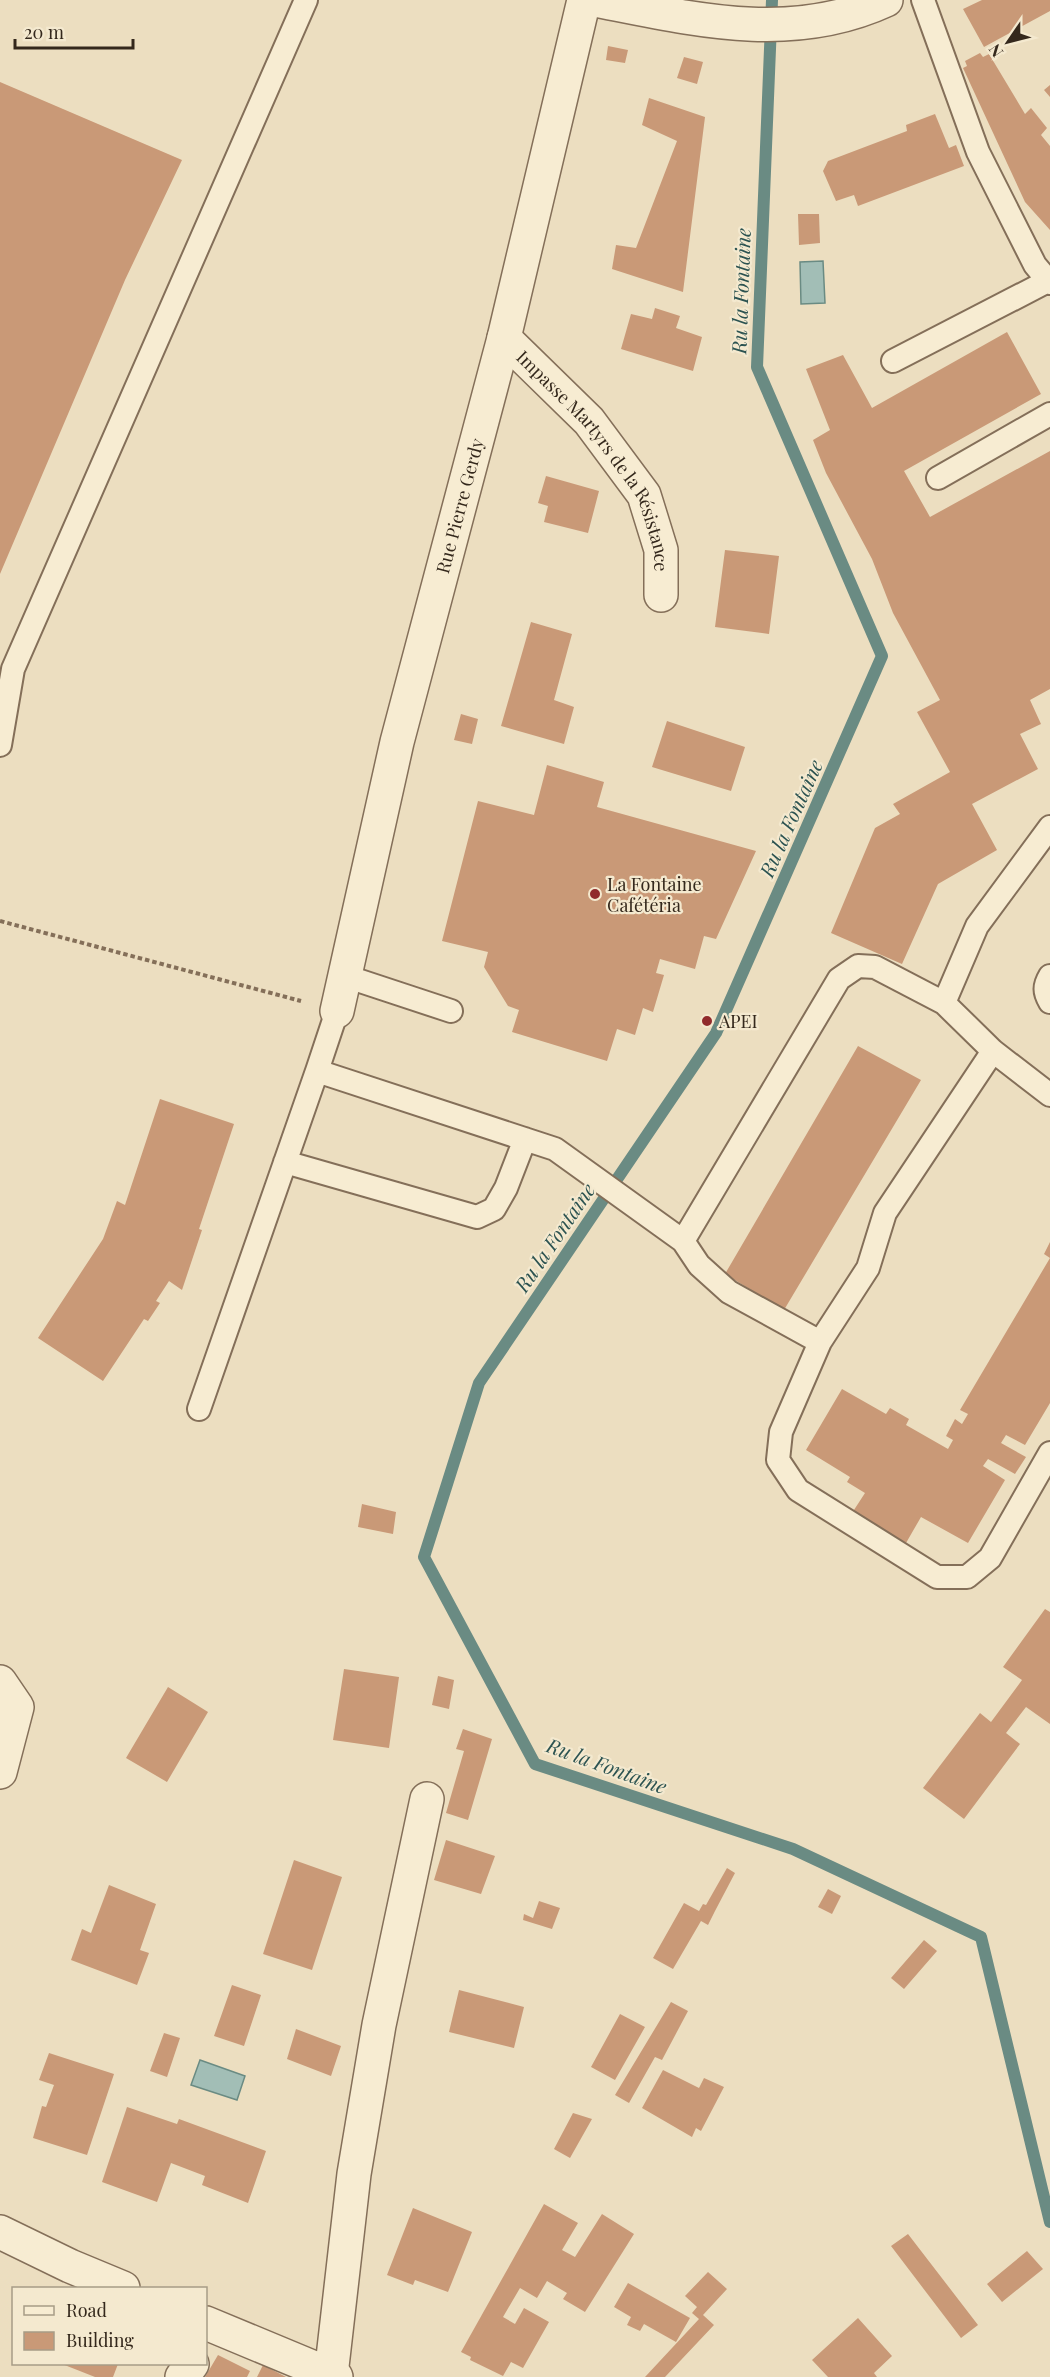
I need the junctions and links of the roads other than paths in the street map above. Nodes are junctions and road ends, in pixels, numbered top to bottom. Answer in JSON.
{"nodes":[{"id":1,"x":306,"y":0,"type":"edge"},
{"id":2,"x":584,"y":0,"type":"edge"},
{"id":3,"x":595,"y":0,"type":"edge"},
{"id":4,"x":886,"y":0,"type":"edge"},
{"id":5,"x":923,"y":0,"type":"edge"},
{"id":6,"x":1049,"y":282,"type":"edge"},
{"id":7,"x":504,"y":338,"type":"junction"},
{"id":8,"x":893,"y":361,"type":"dead end"},
{"id":9,"x":1050,"y":414,"type":"edge"},
{"id":10,"x":938,"y":478,"type":"dead end"},
{"id":11,"x":661,"y":595,"type":"dead end"},
{"id":12,"x":0,"y":745,"type":"edge"},
{"id":13,"x":1050,"y":827,"type":"edge"},
{"id":14,"x":345,"y":976,"type":"junction"},
{"id":15,"x":1050,"y":976,"type":"edge"},
{"id":16,"x":1050,"y":1002,"type":"edge"},
{"id":17,"x":944,"y":1003,"type":"junction"},
{"id":18,"x":337,"y":1011,"type":"joint"},
{"id":19,"x":451,"y":1011,"type":"dead end"},
{"id":20,"x":993,"y":1051,"type":"junction"},
{"id":21,"x":317,"y":1071,"type":"junction"},
{"id":22,"x":1050,"y":1095,"type":"edge"},
{"id":23,"x":525,"y":1139,"type":"junction"},
{"id":24,"x":285,"y":1162,"type":"junction"},
{"id":25,"x":683,"y":1241,"type":"junction"},
{"id":26,"x":820,"y":1342,"type":"junction"},
{"id":27,"x":199,"y":1409,"type":"dead end"},
{"id":28,"x":1050,"y":1453,"type":"edge"},
{"id":29,"x":0,"y":1683,"type":"edge"},
{"id":30,"x":0,"y":1772,"type":"edge"},
{"id":31,"x":428,"y":1799,"type":"dead end"},
{"id":32,"x":0,"y":2232,"type":"edge"},
{"id":33,"x":118,"y":2287,"type":"edge"},
{"id":34,"x":209,"y":2331,"type":"edge"},
{"id":35,"x":191,"y":2365,"type":"edge"},
{"id":36,"x":334,"y":2376,"type":"edge"},
{"id":37,"x":182,"y":2377,"type":"edge"}],
"edges":[{"from":1,"to":12,"type":"lane"},
{"from":2,"to":7,"type":"street","name":"Rue Pierre Gerdy"},
{"from":3,"to":4,"type":"street"},
{"from":5,"to":6,"type":"lane"},
{"from":6,"to":8,"type":"lane"},
{"from":7,"to":11,"type":"street","name":"Impasse Martyrs de la Résistance"},
{"from":7,"to":14,"type":"street","name":"Rue Pierre Gerdy"},
{"from":9,"to":10,"type":"lane"},
{"from":13,"to":17,"type":"lane"},
{"from":14,"to":18,"type":"street","name":"Rue Pierre Gerdy"},
{"from":14,"to":19,"type":"lane"},
{"from":15,"to":16,"type":"lane"},
{"from":17,"to":20,"type":"lane"},
{"from":17,"to":25,"type":"lane"},
{"from":18,"to":21,"type":"lane"},
{"from":20,"to":22,"type":"lane"},
{"from":20,"to":26,"type":"lane"},
{"from":21,"to":23,"type":"lane"},
{"from":21,"to":24,"type":"lane"},
{"from":23,"to":24,"type":"lane"},
{"from":23,"to":25,"type":"lane"},
{"from":24,"to":27,"type":"lane"},
{"from":25,"to":26,"type":"lane"},
{"from":26,"to":28,"type":"lane"},
{"from":29,"to":30,"type":"street"},
{"from":31,"to":36,"type":"street"},
{"from":32,"to":33,"type":"street"},
{"from":34,"to":36,"type":"street"},
{"from":35,"to":37,"type":"street"}]}
